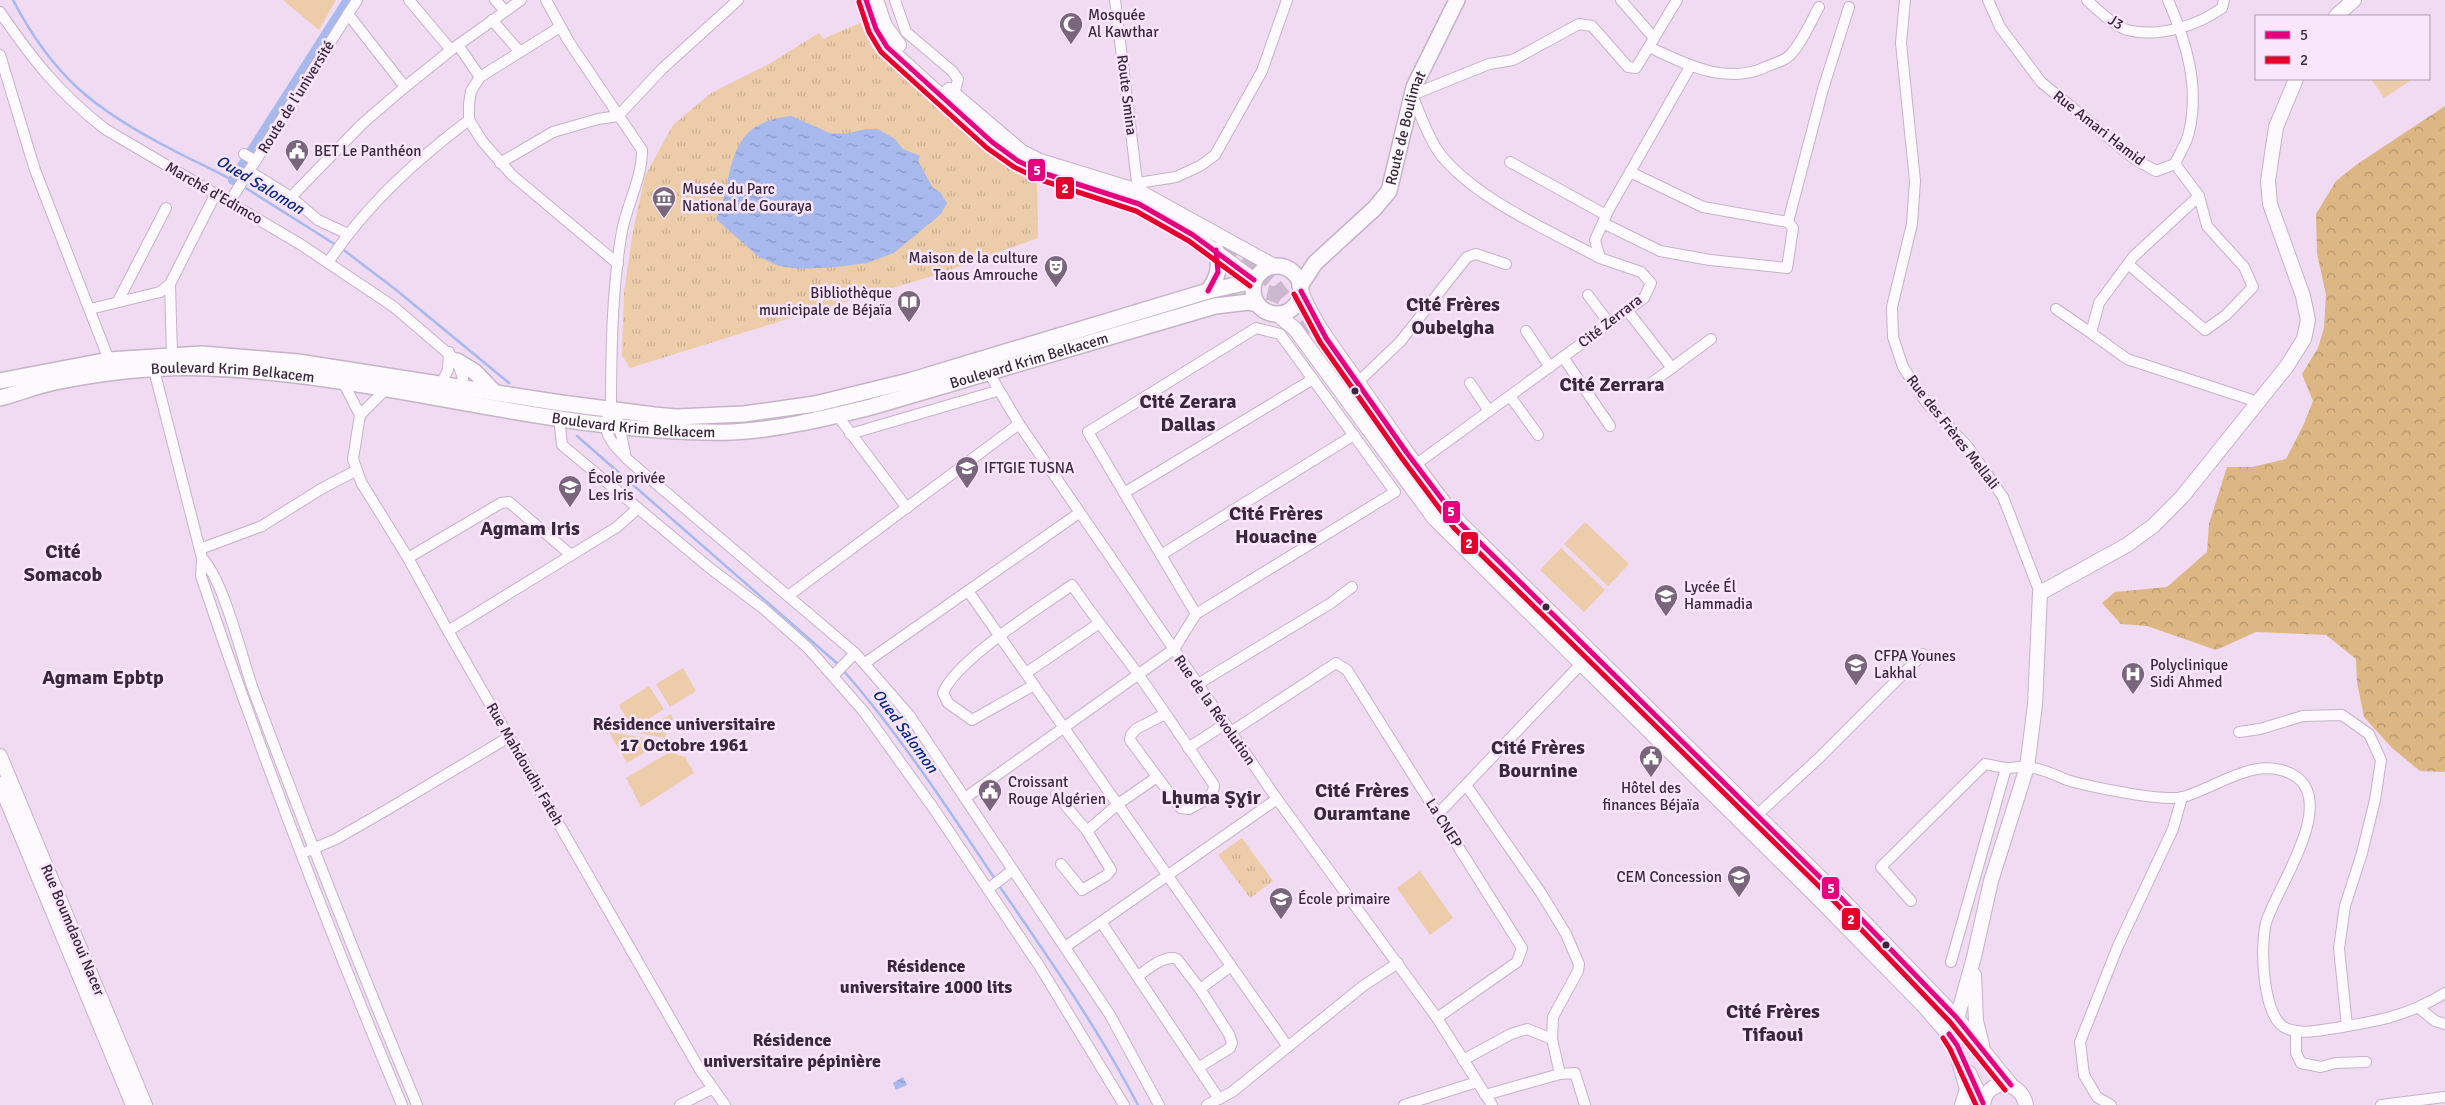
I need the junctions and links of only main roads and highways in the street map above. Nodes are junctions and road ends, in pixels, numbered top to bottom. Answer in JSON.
{"nodes":[{"id":1,"x":1457,"y":0,"type":"edge"},
{"id":2,"x":1216,"y":250,"type":"road end"},
{"id":3,"x":1315,"y":263,"type":"junction"},
{"id":4,"x":1281,"y":268,"type":"junction"},
{"id":5,"x":1254,"y":281,"type":"junction"},
{"id":6,"x":1301,"y":289,"type":"junction"},
{"id":7,"x":1208,"y":291,"type":"junction"},
{"id":8,"x":1256,"y":304,"type":"junction"},
{"id":9,"x":453,"y":357,"type":"road end"},
{"id":10,"x":0,"y":381,"type":"edge"},
{"id":11,"x":495,"y":393,"type":"junction"},
{"id":12,"x":458,"y":394,"type":"junction"},
{"id":13,"x":0,"y":398,"type":"edge"},
{"id":14,"x":612,"y":420,"type":"junction"}],
"edges":[{"from":1,"to":3,"type":"main road","name":"Route de Boulimat"},
{"from":2,"to":7,"type":"main road"},
{"from":3,"to":4,"type":"main road","name":"Route de Boulimat"},
{"from":3,"to":6,"type":"main road","name":"Route de Boulimat"},
{"from":4,"to":5,"type":"main road"},
{"from":4,"to":6,"type":"main road"},
{"from":5,"to":7,"type":"main road","name":"Boulevard Krim Belkacem"},
{"from":5,"to":8,"type":"main road"},
{"from":6,"to":8,"type":"main road"},
{"from":7,"to":14,"type":"main road","name":"Boulevard Krim Belkacem"},
{"from":8,"to":14,"type":"main road","name":"Boulevard Krim Belkacem"},
{"from":9,"to":11,"type":"main road"},
{"from":10,"to":12,"type":"main road","name":"Boulevard Krim Belkacem"},
{"from":11,"to":12,"type":"main road","name":"Boulevard Krim Belkacem"},
{"from":11,"to":14,"type":"main road","name":"Boulevard Krim Belkacem"},
{"from":12,"to":13,"type":"main road","name":"Boulevard Krim Belkacem"},
{"from":12,"to":14,"type":"main road","name":"Boulevard Krim Belkacem"}]}
